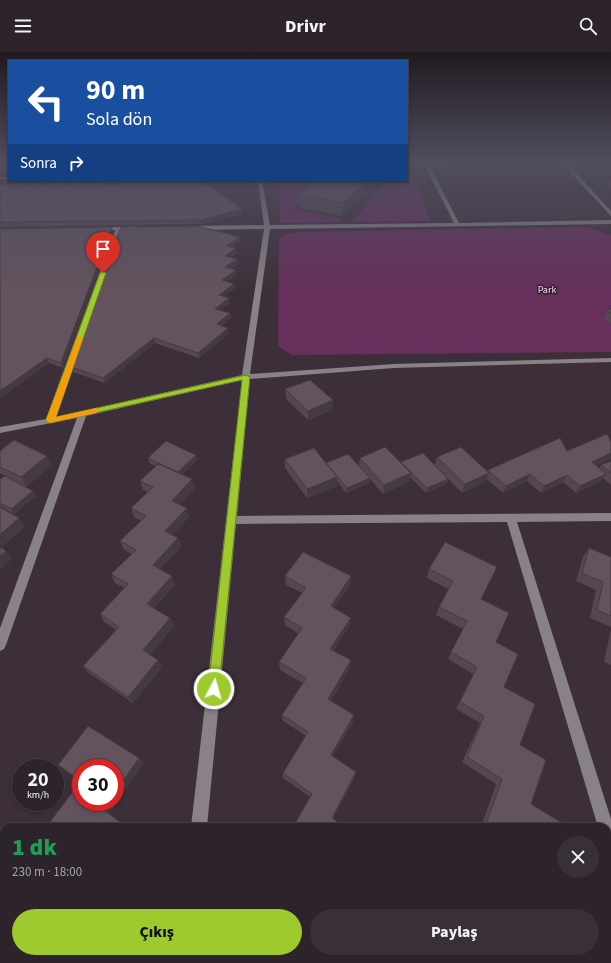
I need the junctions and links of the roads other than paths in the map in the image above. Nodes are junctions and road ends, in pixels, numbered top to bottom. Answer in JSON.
{"nodes":[{"id":1,"x":264,"y":206,"type":"edge"},
{"id":2,"x":448,"y":206,"type":"edge"},
{"id":3,"x":605,"y":206,"type":"edge"},
{"id":4,"x":611,"y":214,"type":"edge"},
{"id":5,"x":611,"y":222,"type":"edge"},
{"id":6,"x":457,"y":224,"type":"junction"},
{"id":7,"x":267,"y":227,"type":"junction"},
{"id":8,"x":119,"y":228,"type":"junction"},
{"id":9,"x":142,"y":228,"type":"edge"},
{"id":10,"x":189,"y":228,"type":"edge"},
{"id":11,"x":95,"y":229,"type":"edge"},
{"id":12,"x":611,"y":360,"type":"edge"},
{"id":13,"x":246,"y":377,"type":"junction"},
{"id":14,"x":83,"y":413,"type":"junction"},
{"id":15,"x":50,"y":420,"type":"junction"},
{"id":16,"x":0,"y":430,"type":"edge"},
{"id":17,"x":611,"y":517,"type":"edge"},
{"id":18,"x":511,"y":518,"type":"junction"},
{"id":19,"x":232,"y":520,"type":"junction"},
{"id":20,"x":0,"y":645,"type":"edge"},
{"id":21,"x":199,"y":823,"type":"edge"},
{"id":22,"x":605,"y":823,"type":"edge"}],
"edges":[{"from":1,"to":7,"type":"street"},
{"from":2,"to":6,"type":"street"},
{"from":3,"to":4,"type":"street"},
{"from":5,"to":6,"type":"street"},
{"from":6,"to":7,"type":"street"},
{"from":7,"to":10,"type":"street"},
{"from":7,"to":13,"type":"street"},
{"from":8,"to":9,"type":"street"},
{"from":8,"to":11,"type":"street"},
{"from":8,"to":15,"type":"street"},
{"from":12,"to":13,"type":"street"},
{"from":13,"to":14,"type":"street"},
{"from":13,"to":19,"type":"street"},
{"from":14,"to":15,"type":"street"},
{"from":14,"to":20,"type":"street"},
{"from":15,"to":16,"type":"street"},
{"from":17,"to":18,"type":"street"},
{"from":18,"to":19,"type":"street"},
{"from":18,"to":22,"type":"street"},
{"from":19,"to":21,"type":"street"}]}
